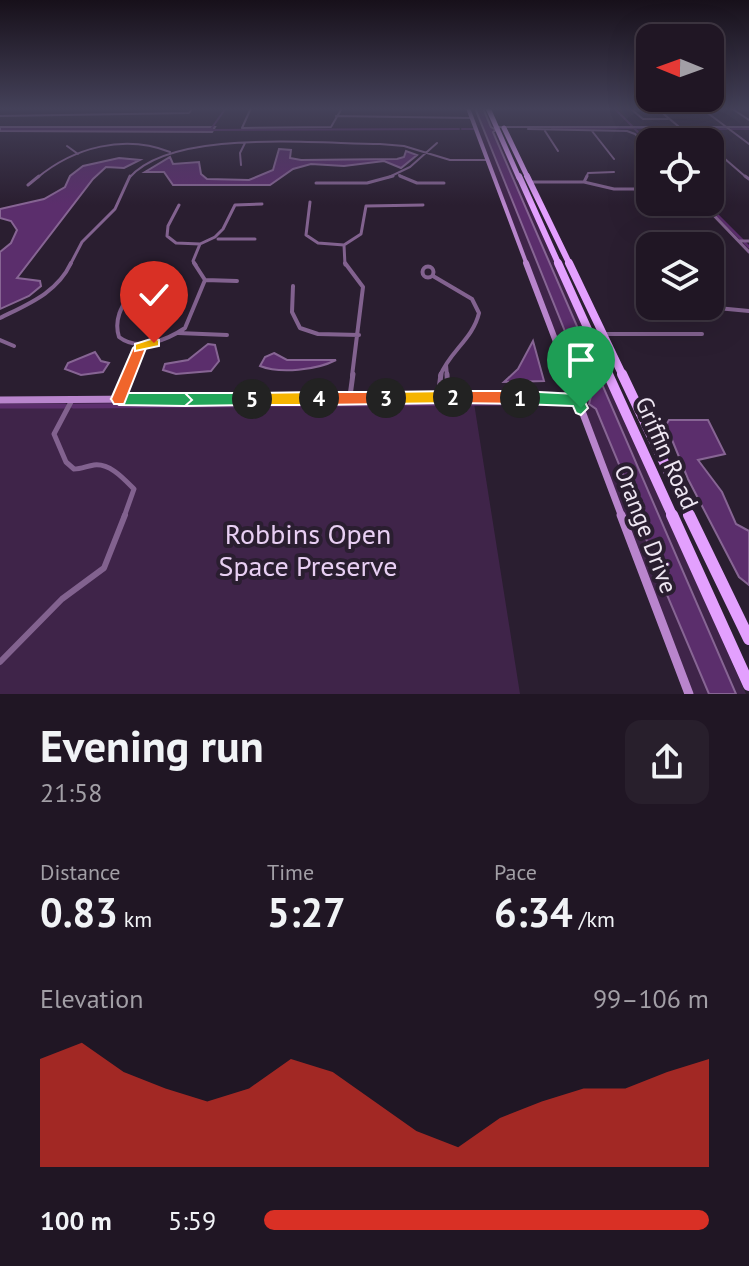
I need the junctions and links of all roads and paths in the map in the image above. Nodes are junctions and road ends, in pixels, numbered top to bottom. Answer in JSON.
{"nodes":[{"id":1,"x":480,"y":140,"type":"edge"},
{"id":2,"x":506,"y":140,"type":"edge"},
{"id":3,"x":551,"y":140,"type":"edge"},
{"id":4,"x":599,"y":140,"type":"edge"},
{"id":5,"x":245,"y":143,"type":"junction"},
{"id":6,"x":437,"y":143,"type":"dead end"},
{"id":7,"x":67,"y":146,"type":"dead end"},
{"id":8,"x":558,"y":151,"type":"dead end"},
{"id":9,"x":170,"y":152,"type":"junction"},
{"id":10,"x":78,"y":154,"type":"junction"},
{"id":11,"x":428,"y":154,"type":"junction"},
{"id":12,"x":724,"y":158,"type":"edge"},
{"id":13,"x":487,"y":159,"type":"junction"},
{"id":14,"x":614,"y":159,"type":"dead end"},
{"id":15,"x":241,"y":165,"type":"dead end"},
{"id":16,"x":614,"y":172,"type":"dead end"},
{"id":17,"x":399,"y":175,"type":"junction"},
{"id":18,"x":749,"y":179,"type":"edge"},
{"id":19,"x":525,"y":180,"type":"junction"},
{"id":20,"x":584,"y":182,"type":"junction"},
{"id":21,"x":316,"y":183,"type":"dead end"},
{"id":22,"x":444,"y":183,"type":"dead end"},
{"id":23,"x":28,"y":185,"type":"dead end"},
{"id":24,"x":636,"y":189,"type":"edge"},
{"id":25,"x":310,"y":202,"type":"dead end"},
{"id":26,"x":262,"y":204,"type":"dead end"},
{"id":27,"x":179,"y":205,"type":"dead end"},
{"id":28,"x":423,"y":205,"type":"dead end"},
{"id":29,"x":715,"y":216,"type":"edge"},
{"id":30,"x":216,"y":239,"type":"junction"},
{"id":31,"x":255,"y":239,"type":"dead end"},
{"id":32,"x":739,"y":241,"type":"junction"},
{"id":33,"x":749,"y":241,"type":"edge"},
{"id":34,"x":200,"y":244,"type":"junction"},
{"id":35,"x":344,"y":245,"type":"junction"},
{"id":36,"x":749,"y":252,"type":"edge"},
{"id":37,"x":433,"y":276,"type":"dead end"},
{"id":38,"x":205,"y":280,"type":"junction"},
{"id":39,"x":237,"y":281,"type":"dead end"},
{"id":40,"x":137,"y":282,"type":"dead end"},
{"id":41,"x":293,"y":286,"type":"dead end"},
{"id":42,"x":724,"y":309,"type":"edge"},
{"id":43,"x":749,"y":311,"type":"edge"},
{"id":44,"x":0,"y":318,"type":"edge"},
{"id":45,"x":178,"y":333,"type":"junction"},
{"id":46,"x":602,"y":334,"type":"junction"},
{"id":47,"x":702,"y":334,"type":"dead end"},
{"id":48,"x":227,"y":335,"type":"dead end"},
{"id":49,"x":359,"y":335,"type":"junction"},
{"id":50,"x":0,"y":340,"type":"edge"},
{"id":51,"x":140,"y":345,"type":"junction"},
{"id":52,"x":14,"y":346,"type":"dead end"},
{"id":53,"x":446,"y":365,"type":"junction"},
{"id":54,"x":618,"y":394,"type":"junction"},
{"id":55,"x":438,"y":397,"type":"junction"},
{"id":56,"x":448,"y":397,"type":"junction"},
{"id":57,"x":350,"y":398,"type":"junction"},
{"id":58,"x":576,"y":398,"type":"junction"},
{"id":59,"x":633,"y":399,"type":"junction"},
{"id":60,"x":0,"y":400,"type":"edge"},
{"id":61,"x":72,"y":400,"type":"junction"},
{"id":62,"x":118,"y":400,"type":"junction"},
{"id":63,"x":624,"y":406,"type":"junction"},
{"id":64,"x":641,"y":415,"type":"junction"},
{"id":65,"x":749,"y":639,"type":"edge"},
{"id":66,"x":0,"y":662,"type":"edge"},
{"id":67,"x":749,"y":685,"type":"edge"},
{"id":68,"x":689,"y":694,"type":"edge"}],
"edges":[{"from":1,"to":13,"type":"street","name":"Orange Drive"},
{"from":2,"to":19,"type":"main road","name":"Griffin Road"},
{"from":3,"to":8,"type":"street"},
{"from":4,"to":14,"type":"street"},
{"from":5,"to":9,"type":"street"},
{"from":5,"to":11,"type":"street"},
{"from":5,"to":15,"type":"street"},
{"from":6,"to":11,"type":"street"},
{"from":7,"to":10,"type":"street"},
{"from":9,"to":10,"type":"street"},
{"from":9,"to":44,"type":"street"},
{"from":10,"to":23,"type":"street"},
{"from":11,"to":13,"type":"street"},
{"from":11,"to":17,"type":"street"},
{"from":12,"to":18,"type":"street"},
{"from":13,"to":58,"type":"street","name":"Orange Drive"},
{"from":16,"to":20,"type":"street"},
{"from":17,"to":21,"type":"street"},
{"from":17,"to":22,"type":"street"},
{"from":19,"to":20,"type":"street"},
{"from":19,"to":46,"type":"main road","name":"Griffin Road"},
{"from":19,"to":54,"type":"main road","name":"Griffin Road"},
{"from":20,"to":24,"type":"street"},
{"from":25,"to":35,"type":"street"},
{"from":26,"to":30,"type":"street"},
{"from":27,"to":34,"type":"street"},
{"from":28,"to":35,"type":"street"},
{"from":29,"to":32,"type":"street"},
{"from":30,"to":31,"type":"street"},
{"from":30,"to":34,"type":"street"},
{"from":32,"to":33,"type":"street"},
{"from":32,"to":36,"type":"street"},
{"from":34,"to":38,"type":"street"},
{"from":35,"to":49,"type":"street"},
{"from":37,"to":53,"type":"street"},
{"from":38,"to":39,"type":"street"},
{"from":38,"to":45,"type":"street"},
{"from":40,"to":51,"type":"street"},
{"from":41,"to":49,"type":"street"},
{"from":42,"to":43,"type":"street"},
{"from":45,"to":48,"type":"street"},
{"from":45,"to":51,"type":"street"},
{"from":46,"to":47,"type":"street"},
{"from":46,"to":59,"type":"main road","name":"Griffin Road"},
{"from":49,"to":57,"type":"street"},
{"from":50,"to":52,"type":"street"},
{"from":51,"to":62,"type":"street"},
{"from":53,"to":55,"type":"street"},
{"from":53,"to":56,"type":"street"},
{"from":54,"to":59,"type":"main road"},
{"from":54,"to":63,"type":"main road","name":"Griffin Road"},
{"from":55,"to":56,"type":"street"},
{"from":55,"to":57,"type":"street"},
{"from":56,"to":58,"type":"street"},
{"from":57,"to":62,"type":"street"},
{"from":58,"to":68,"type":"street","name":"Orange Drive"},
{"from":59,"to":64,"type":"main road","name":"Griffin Road"},
{"from":60,"to":61,"type":"street"},
{"from":61,"to":62,"type":"street"},
{"from":61,"to":66,"type":"street"},
{"from":63,"to":64,"type":"main road"},
{"from":63,"to":67,"type":"main road","name":"Griffin Road"},
{"from":64,"to":65,"type":"main road","name":"Griffin Road"}]}
